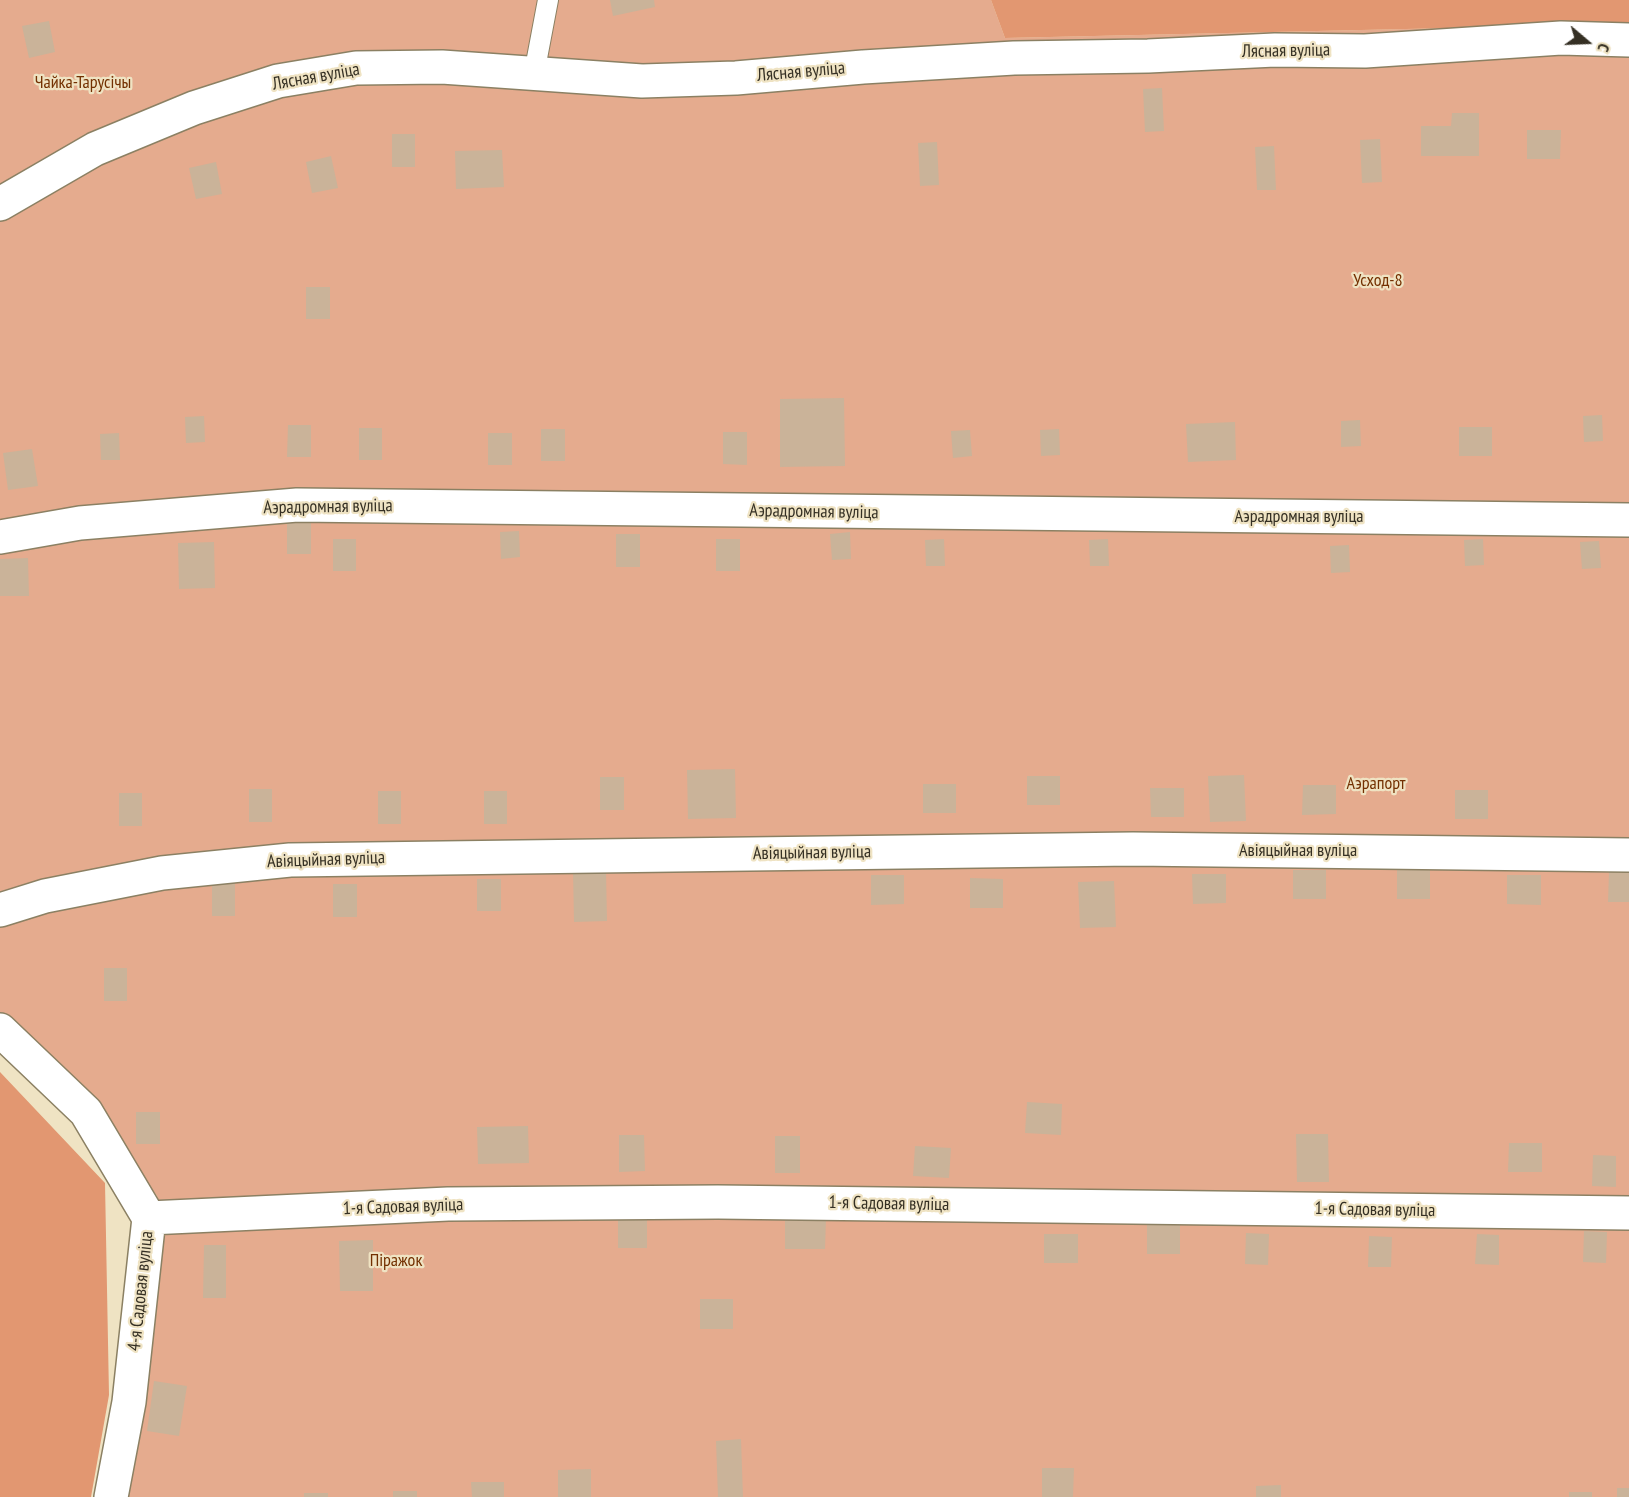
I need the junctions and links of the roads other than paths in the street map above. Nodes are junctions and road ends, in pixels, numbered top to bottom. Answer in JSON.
{"nodes":[{"id":1,"x":548,"y":0,"type":"edge"},
{"id":2,"x":1629,"y":40,"type":"edge"},
{"id":3,"x":534,"y":74,"type":"junction"},
{"id":4,"x":0,"y":204,"type":"edge"},
{"id":5,"x":1629,"y":520,"type":"edge"},
{"id":6,"x":0,"y":537,"type":"edge"},
{"id":7,"x":1629,"y":855,"type":"edge"},
{"id":8,"x":0,"y":910,"type":"edge"},
{"id":9,"x":0,"y":1030,"type":"edge"},
{"id":10,"x":1629,"y":1213,"type":"edge"},
{"id":11,"x":149,"y":1218,"type":"junction"},
{"id":12,"x":111,"y":1497,"type":"edge"}],
"edges":[{"from":1,"to":3,"type":"lane"},
{"from":2,"to":3,"type":"street","name":"Лясная вуліца"},
{"from":3,"to":4,"type":"street","name":"Лясная вуліца"},
{"from":5,"to":6,"type":"street","name":"Аэрадромная вуліца"},
{"from":7,"to":8,"type":"street","name":"Авіяцыйная вуліца"},
{"from":9,"to":11,"type":"street","name":"4-я Садовая вуліца"},
{"from":10,"to":11,"type":"street","name":"1-я Садовая вуліца"},
{"from":11,"to":12,"type":"street","name":"4-я Садовая вуліца"}]}
